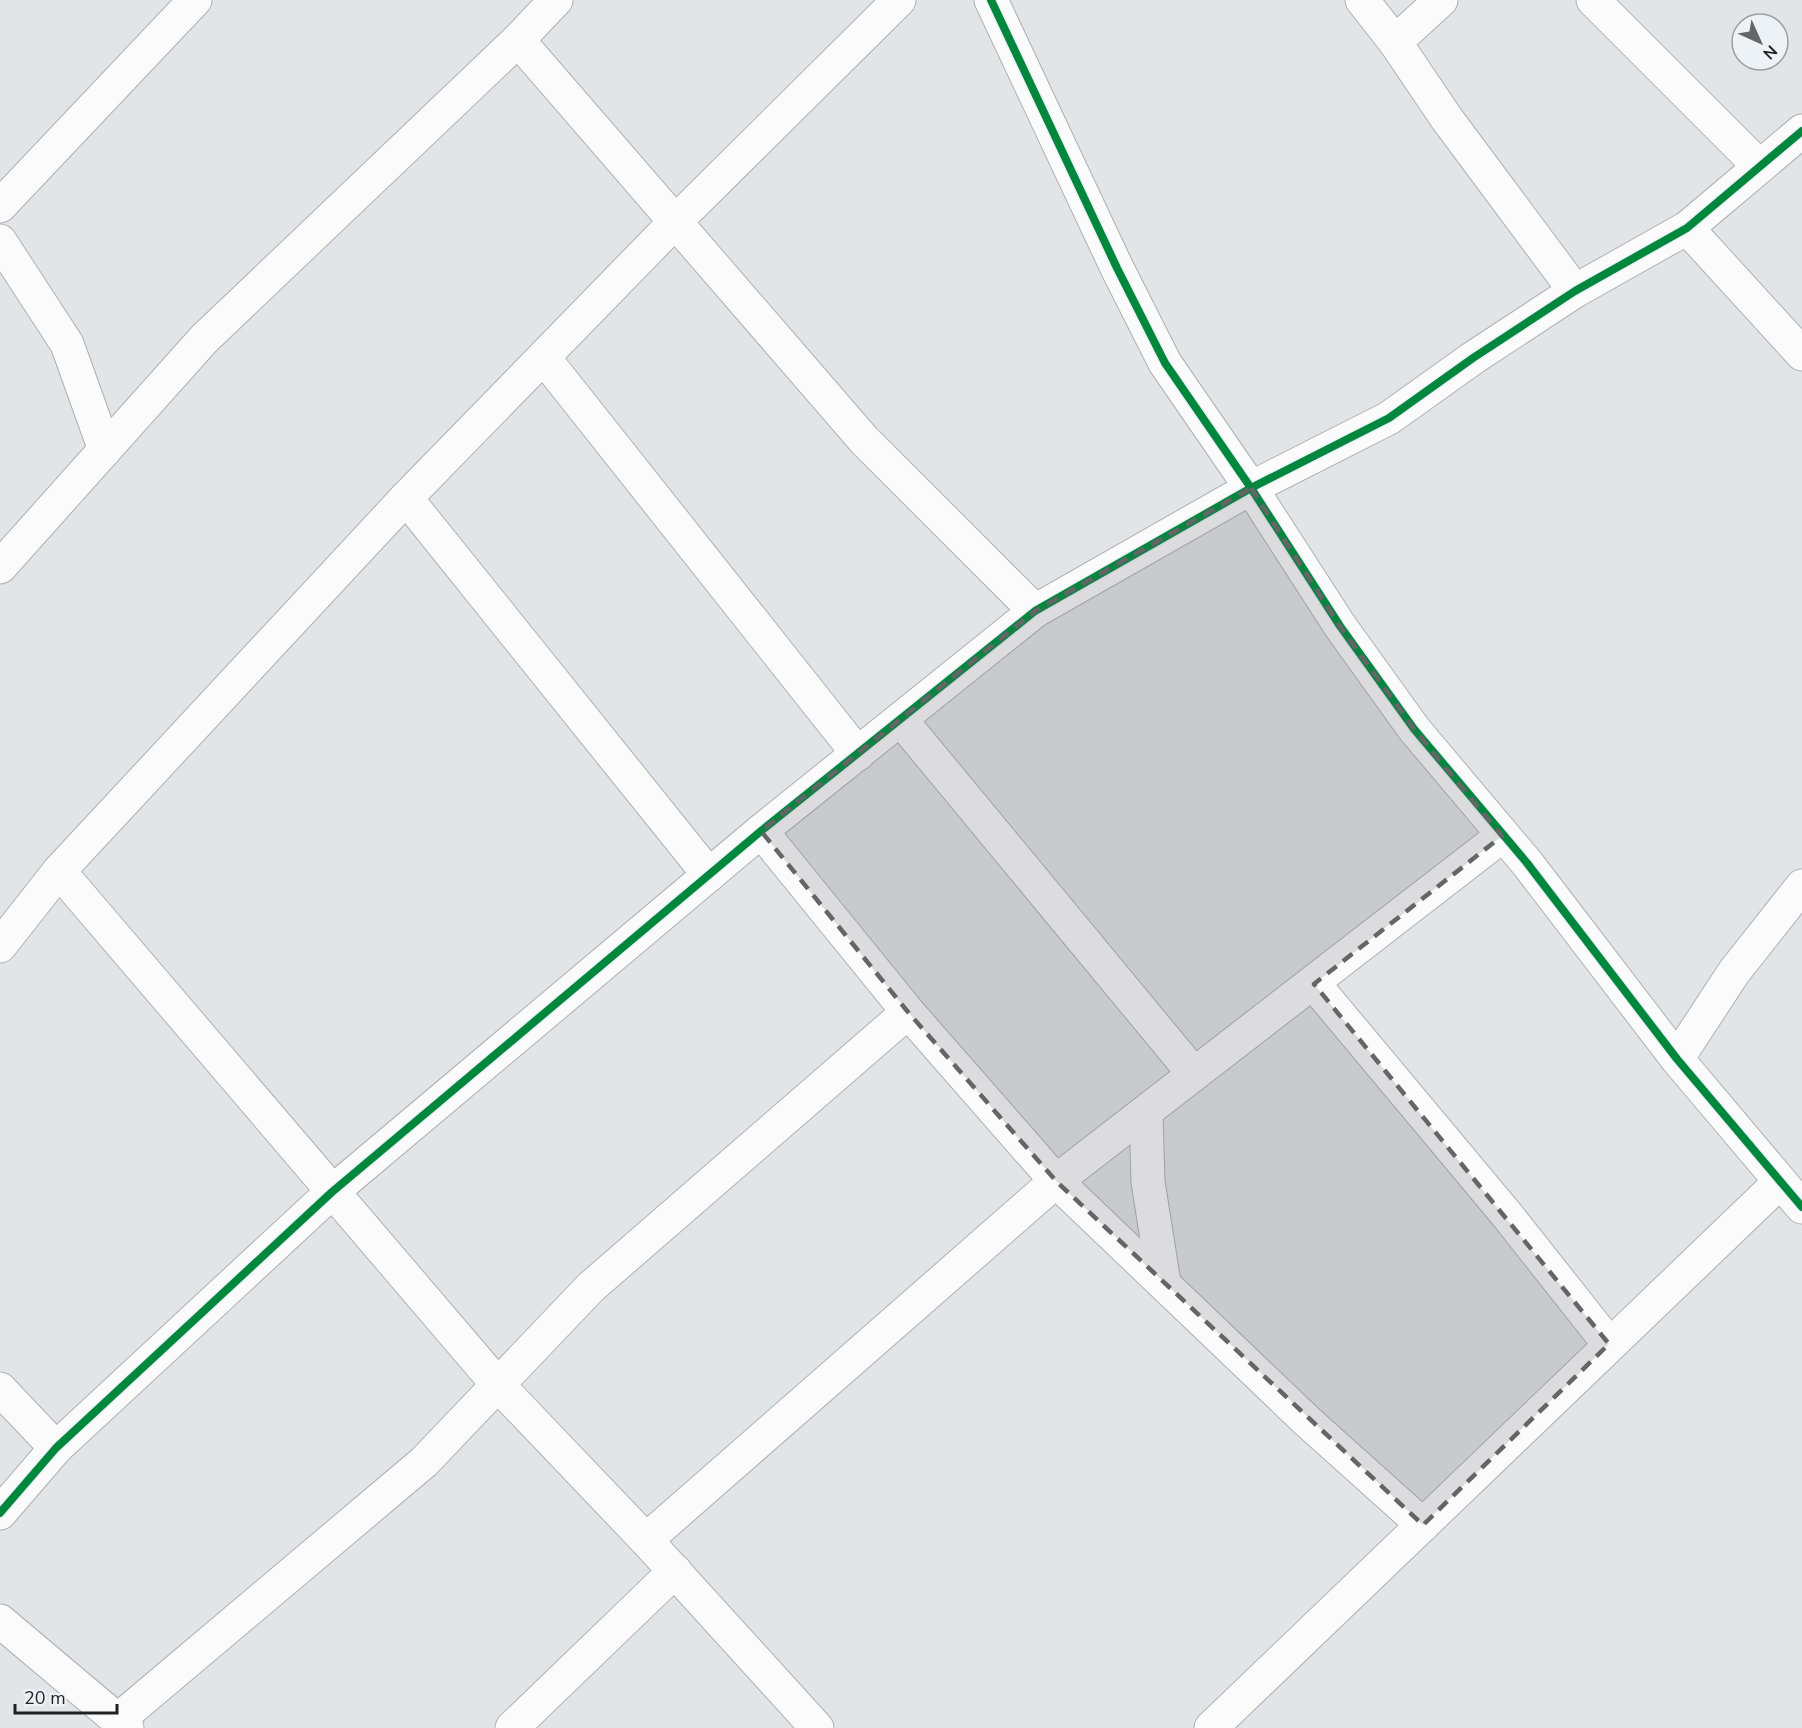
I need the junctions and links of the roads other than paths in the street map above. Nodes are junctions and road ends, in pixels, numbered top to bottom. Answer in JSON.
{"nodes":[{"id":1,"x":195,"y":0,"type":"edge"},
{"id":2,"x":899,"y":0,"type":"edge"},
{"id":3,"x":991,"y":0,"type":"edge"},
{"id":4,"x":1362,"y":0,"type":"edge"},
{"id":5,"x":1441,"y":0,"type":"edge"},
{"id":6,"x":1593,"y":0,"type":"edge"},
{"id":7,"x":548,"y":3,"type":"edge"},
{"id":8,"x":518,"y":40,"type":"junction"},
{"id":9,"x":1395,"y":42,"type":"junction"},
{"id":10,"x":1802,"y":131,"type":"edge"},
{"id":11,"x":1758,"y":165,"type":"junction"},
{"id":12,"x":0,"y":206,"type":"edge"},
{"id":13,"x":675,"y":222,"type":"junction"},
{"id":14,"x":1687,"y":228,"type":"junction"},
{"id":15,"x":0,"y":241,"type":"edge"},
{"id":16,"x":1575,"y":291,"type":"junction"},
{"id":17,"x":1802,"y":354,"type":"edge"},
{"id":18,"x":544,"y":358,"type":"junction"},
{"id":19,"x":105,"y":450,"type":"junction"},
{"id":20,"x":1251,"y":488,"type":"junction"},
{"id":21,"x":406,"y":498,"type":"junction"},
{"id":22,"x":0,"y":567,"type":"edge"},
{"id":23,"x":1035,"y":611,"type":"junction"},
{"id":24,"x":901,"y":720,"type":"junction"},
{"id":25,"x":858,"y":754,"type":"junction"},
{"id":26,"x":761,"y":831,"type":"junction"},
{"id":27,"x":1502,"y":836,"type":"junction"},
{"id":28,"x":58,"y":871,"type":"junction"},
{"id":29,"x":709,"y":875,"type":"junction"},
{"id":30,"x":1802,"y":886,"type":"edge"},
{"id":31,"x":0,"y":946,"type":"edge"},
{"id":32,"x":1314,"y":984,"type":"junction"},
{"id":33,"x":908,"y":1012,"type":"junction"},
{"id":34,"x":1677,"y":1059,"type":"junction"},
{"id":35,"x":1194,"y":1074,"type":"junction"},
{"id":36,"x":1146,"y":1112,"type":"junction"},
{"id":37,"x":1056,"y":1181,"type":"junction"},
{"id":38,"x":1780,"y":1182,"type":"junction"},
{"id":39,"x":332,"y":1192,"type":"junction"},
{"id":40,"x":1802,"y":1207,"type":"edge"},
{"id":41,"x":1164,"y":1283,"type":"junction"},
{"id":42,"x":1609,"y":1344,"type":"junction"},
{"id":43,"x":498,"y":1385,"type":"junction"},
{"id":44,"x":0,"y":1389,"type":"edge"},
{"id":45,"x":56,"y":1448,"type":"junction"},
{"id":46,"x":0,"y":1513,"type":"edge"},
{"id":47,"x":1423,"y":1525,"type":"junction"},
{"id":48,"x":646,"y":1540,"type":"junction"},
{"id":49,"x":675,"y":1571,"type":"junction"},
{"id":50,"x":0,"y":1621,"type":"edge"},
{"id":51,"x":123,"y":1724,"type":"edge"},
{"id":52,"x":512,"y":1728,"type":"edge"},
{"id":53,"x":817,"y":1728,"type":"edge"},
{"id":54,"x":1211,"y":1728,"type":"edge"}],
"edges":[{"from":1,"to":12,"type":"street"},
{"from":2,"to":13,"type":"street"},
{"from":3,"to":20,"type":"street"},
{"from":4,"to":9,"type":"street"},
{"from":5,"to":9,"type":"street"},
{"from":6,"to":11,"type":"street"},
{"from":7,"to":8,"type":"street"},
{"from":8,"to":13,"type":"street"},
{"from":8,"to":19,"type":"street"},
{"from":9,"to":16,"type":"street"},
{"from":10,"to":11,"type":"street"},
{"from":11,"to":14,"type":"street"},
{"from":13,"to":18,"type":"street"},
{"from":13,"to":23,"type":"street"},
{"from":14,"to":16,"type":"street"},
{"from":14,"to":17,"type":"street"},
{"from":15,"to":19,"type":"street"},
{"from":16,"to":20,"type":"street"},
{"from":18,"to":21,"type":"street"},
{"from":18,"to":25,"type":"street"},
{"from":19,"to":22,"type":"street"},
{"from":20,"to":23,"type":"street"},
{"from":20,"to":27,"type":"street"},
{"from":21,"to":28,"type":"street"},
{"from":21,"to":29,"type":"street"},
{"from":23,"to":24,"type":"street"},
{"from":24,"to":25,"type":"street"},
{"from":24,"to":35,"type":"street"},
{"from":25,"to":26,"type":"street"},
{"from":26,"to":29,"type":"street"},
{"from":26,"to":33,"type":"street"},
{"from":27,"to":32,"type":"street"},
{"from":27,"to":34,"type":"street"},
{"from":28,"to":31,"type":"street"},
{"from":28,"to":39,"type":"street"},
{"from":29,"to":39,"type":"street"},
{"from":30,"to":34,"type":"street"},
{"from":32,"to":35,"type":"street"},
{"from":32,"to":42,"type":"street"},
{"from":33,"to":37,"type":"street"},
{"from":33,"to":43,"type":"street"},
{"from":34,"to":38,"type":"street"},
{"from":35,"to":36,"type":"street"},
{"from":36,"to":37,"type":"street"},
{"from":36,"to":41,"type":"street"},
{"from":37,"to":41,"type":"street"},
{"from":37,"to":48,"type":"street"},
{"from":38,"to":40,"type":"street"},
{"from":38,"to":42,"type":"street"},
{"from":39,"to":43,"type":"street"},
{"from":39,"to":45,"type":"street"},
{"from":41,"to":47,"type":"street"},
{"from":42,"to":47,"type":"street"},
{"from":43,"to":48,"type":"street"},
{"from":43,"to":51,"type":"street"},
{"from":44,"to":45,"type":"street"},
{"from":45,"to":46,"type":"street"},
{"from":47,"to":54,"type":"street"},
{"from":48,"to":49,"type":"street"},
{"from":49,"to":52,"type":"street"},
{"from":49,"to":53,"type":"street"},
{"from":50,"to":51,"type":"street"}]}
